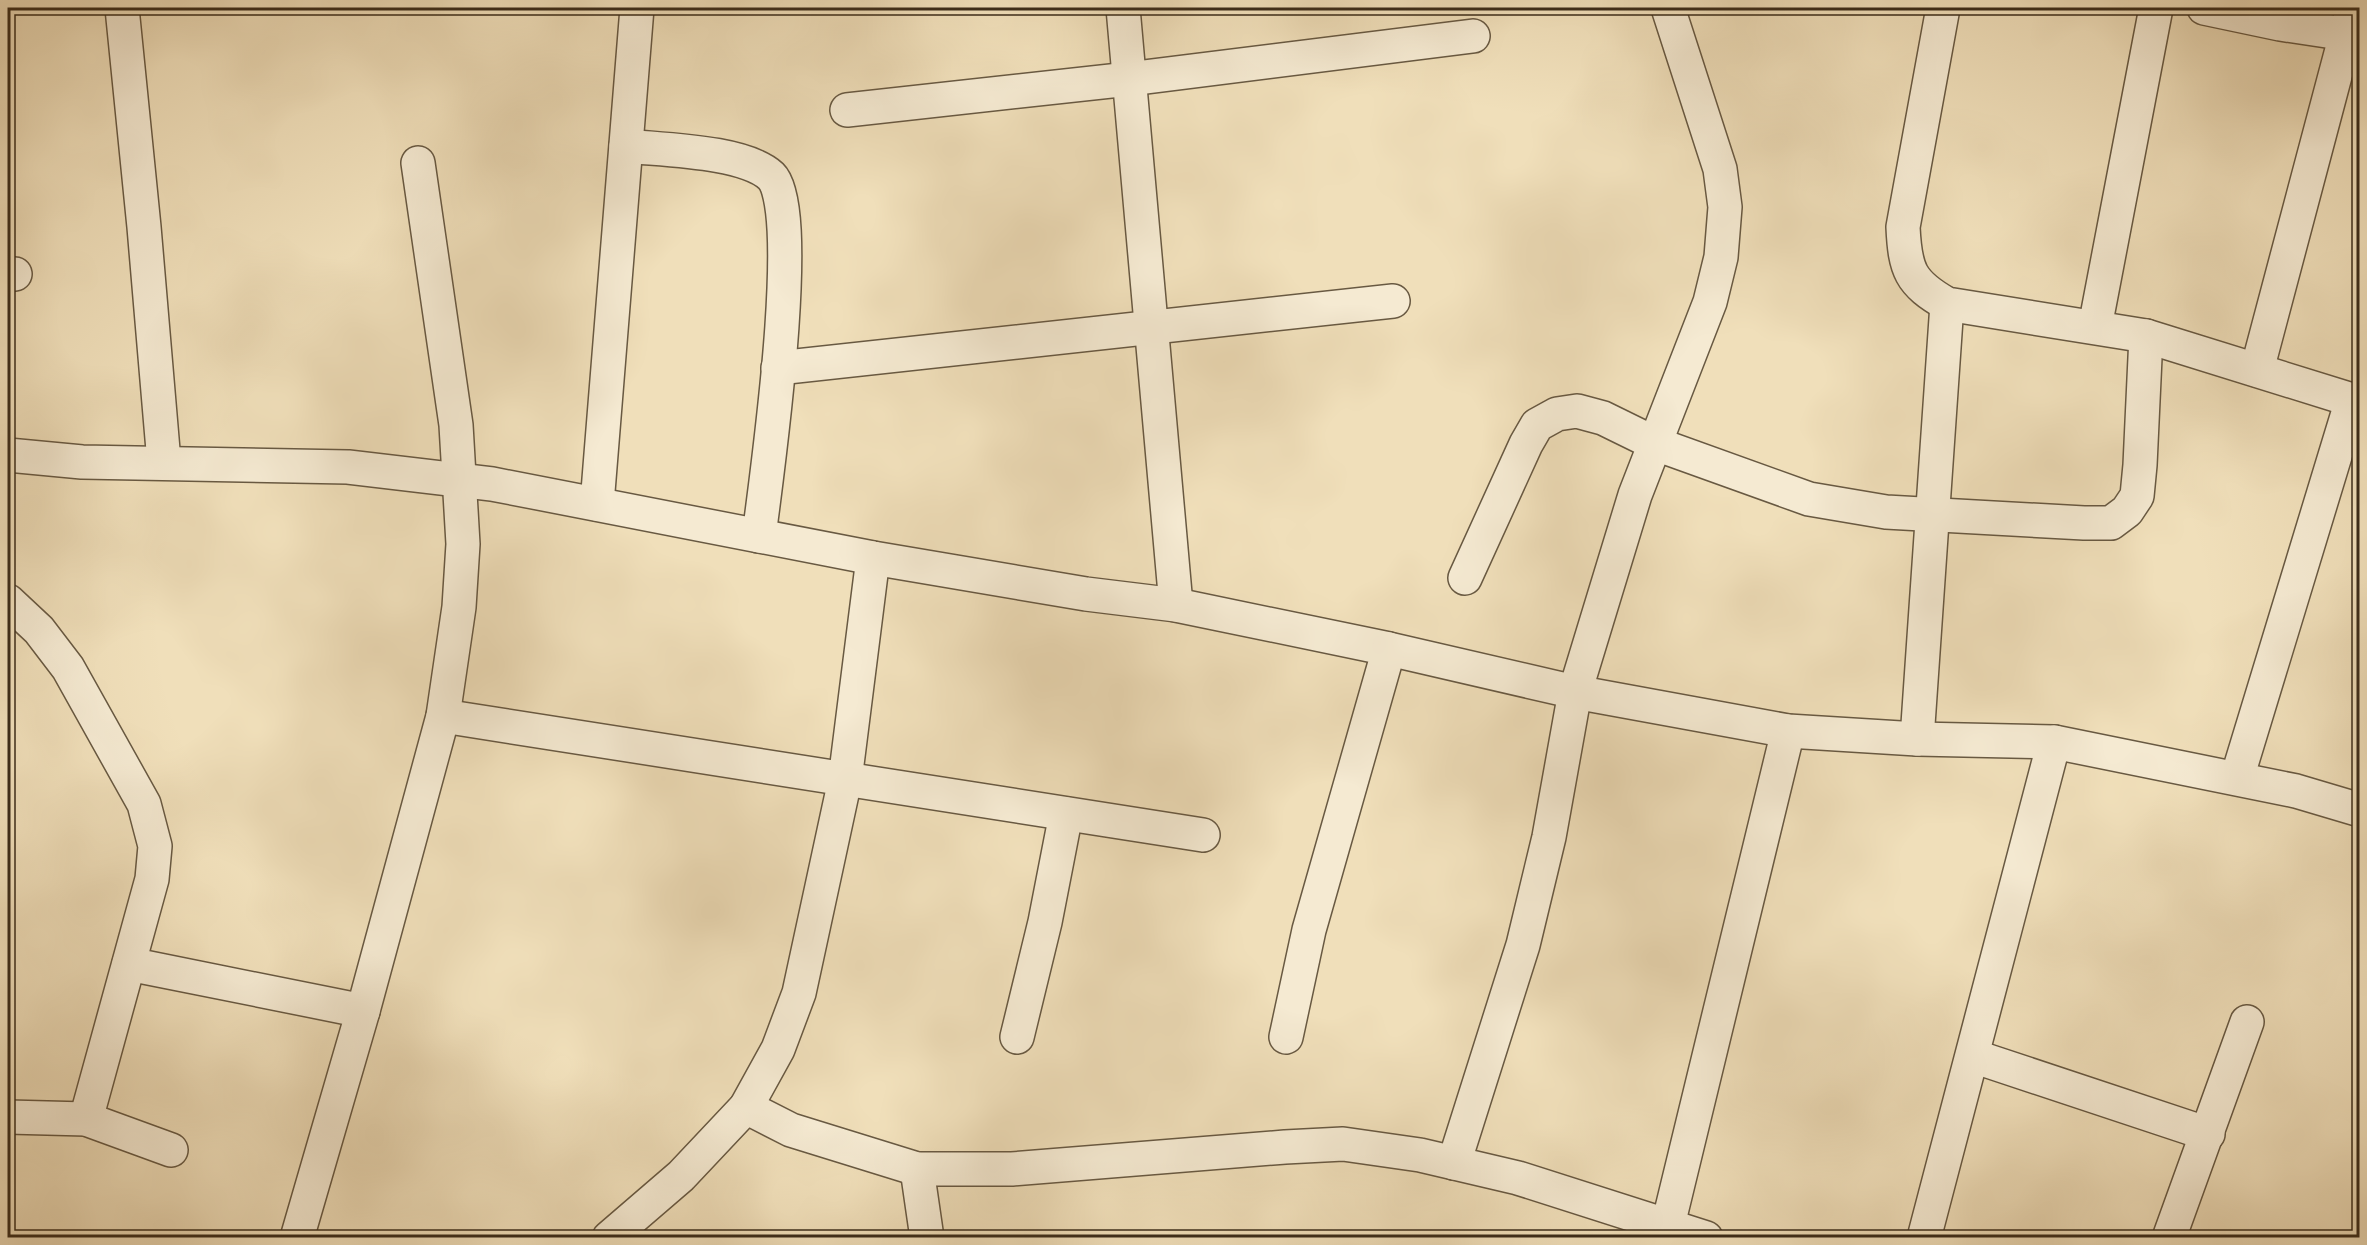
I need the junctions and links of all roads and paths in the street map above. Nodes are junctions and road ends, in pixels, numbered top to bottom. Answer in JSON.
{"nodes":[{"id":1,"x":122,"y":8,"type":"edge"},
{"id":2,"x":637,"y":8,"type":"edge"},
{"id":3,"x":1123,"y":8,"type":"edge"},
{"id":4,"x":1668,"y":8,"type":"edge"},
{"id":5,"x":1943,"y":8,"type":"edge"},
{"id":6,"x":2156,"y":8,"type":"edge"},
{"id":7,"x":2204,"y":8,"type":"edge"},
{"id":8,"x":2353,"y":26,"type":"edge"},
{"id":9,"x":1473,"y":36,"type":"dead end"},
{"id":10,"x":1129,"y":79,"type":"junction"},
{"id":11,"x":847,"y":110,"type":"dead end"},
{"id":12,"x":626,"y":146,"type":"junction"},
{"id":13,"x":418,"y":163,"type":"dead end"},
{"id":14,"x":1393,"y":301,"type":"dead end"},
{"id":15,"x":1947,"y":304,"type":"junction"},
{"id":16,"x":2094,"y":327,"type":"junction"},
{"id":17,"x":1152,"y":328,"type":"junction"},
{"id":18,"x":2146,"y":336,"type":"junction"},
{"id":19,"x":778,"y":368,"type":"junction"},
{"id":20,"x":2257,"y":370,"type":"junction"},
{"id":21,"x":2356,"y":400,"type":"edge"},
{"id":22,"x":1656,"y":444,"type":"junction"},
{"id":23,"x":8,"y":455,"type":"edge"},
{"id":24,"x":164,"y":462,"type":"junction"},
{"id":25,"x":461,"y":480,"type":"junction"},
{"id":26,"x":597,"y":504,"type":"junction"},
{"id":27,"x":1933,"y":514,"type":"junction"},
{"id":28,"x":759,"y":536,"type":"junction"},
{"id":29,"x":873,"y":558,"type":"junction"},
{"id":30,"x":1464,"y":578,"type":"dead end"},
{"id":31,"x":8,"y":601,"type":"edge"},
{"id":32,"x":1176,"y":605,"type":"junction"},
{"id":33,"x":1389,"y":649,"type":"junction"},
{"id":34,"x":1575,"y":692,"type":"junction"},
{"id":35,"x":443,"y":716,"type":"junction"},
{"id":36,"x":1788,"y":731,"type":"junction"},
{"id":37,"x":1917,"y":739,"type":"junction"},
{"id":38,"x":2054,"y":742,"type":"junction"},
{"id":39,"x":2237,"y":778,"type":"junction"},
{"id":40,"x":845,"y":780,"type":"junction"},
{"id":41,"x":2360,"y":810,"type":"edge"},
{"id":42,"x":1066,"y":814,"type":"junction"},
{"id":43,"x":1203,"y":835,"type":"dead end"},
{"id":44,"x":129,"y":964,"type":"junction"},
{"id":45,"x":363,"y":1011,"type":"junction"},
{"id":46,"x":2247,"y":1022,"type":"dead end"},
{"id":47,"x":1017,"y":1037,"type":"dead end"},
{"id":48,"x":1286,"y":1037,"type":"dead end"},
{"id":49,"x":1973,"y":1056,"type":"junction"},
{"id":50,"x":746,"y":1107,"type":"junction"},
{"id":51,"x":8,"y":1117,"type":"edge"},
{"id":52,"x":86,"y":1119,"type":"junction"},
{"id":53,"x":2208,"y":1134,"type":"junction"},
{"id":54,"x":171,"y":1150,"type":"dead end"},
{"id":55,"x":1454,"y":1163,"type":"junction"},
{"id":56,"x":917,"y":1168,"type":"junction"},
{"id":57,"x":1668,"y":1225,"type":"junction"},
{"id":58,"x":297,"y":1238,"type":"edge"},
{"id":59,"x":609,"y":1238,"type":"edge"},
{"id":60,"x":927,"y":1238,"type":"edge"},
{"id":61,"x":1706,"y":1238,"type":"edge"},
{"id":62,"x":1924,"y":1238,"type":"edge"},
{"id":63,"x":2169,"y":1238,"type":"edge"}],
"edges":[{"from":1,"to":24,"type":"street"},
{"from":2,"to":12,"type":"street"},
{"from":3,"to":10,"type":"street"},
{"from":4,"to":22,"type":"street"},
{"from":5,"to":15,"type":"street"},
{"from":6,"to":16,"type":"street"},
{"from":7,"to":8,"type":"street"},
{"from":8,"to":20,"type":"street"},
{"from":9,"to":10,"type":"street"},
{"from":10,"to":11,"type":"street"},
{"from":10,"to":17,"type":"street"},
{"from":12,"to":19,"type":"street"},
{"from":12,"to":26,"type":"street"},
{"from":13,"to":25,"type":"street"},
{"from":14,"to":17,"type":"street"},
{"from":15,"to":16,"type":"street"},
{"from":15,"to":27,"type":"street"},
{"from":16,"to":18,"type":"street"},
{"from":17,"to":19,"type":"street"},
{"from":17,"to":32,"type":"street"},
{"from":18,"to":20,"type":"street"},
{"from":18,"to":27,"type":"street"},
{"from":19,"to":28,"type":"street"},
{"from":20,"to":21,"type":"street"},
{"from":21,"to":39,"type":"street"},
{"from":22,"to":27,"type":"street"},
{"from":22,"to":30,"type":"street"},
{"from":22,"to":34,"type":"street"},
{"from":23,"to":24,"type":"street"},
{"from":24,"to":25,"type":"street"},
{"from":25,"to":26,"type":"street"},
{"from":25,"to":35,"type":"street"},
{"from":26,"to":28,"type":"street"},
{"from":27,"to":37,"type":"street"},
{"from":28,"to":29,"type":"street"},
{"from":29,"to":32,"type":"street"},
{"from":29,"to":40,"type":"street"},
{"from":31,"to":44,"type":"street"},
{"from":32,"to":33,"type":"street"},
{"from":33,"to":34,"type":"street"},
{"from":33,"to":48,"type":"street"},
{"from":34,"to":36,"type":"street"},
{"from":34,"to":55,"type":"street"},
{"from":35,"to":40,"type":"street"},
{"from":35,"to":45,"type":"street"},
{"from":36,"to":37,"type":"street"},
{"from":36,"to":57,"type":"street"},
{"from":37,"to":38,"type":"street"},
{"from":38,"to":39,"type":"street"},
{"from":38,"to":49,"type":"street"},
{"from":39,"to":41,"type":"street"},
{"from":40,"to":42,"type":"street"},
{"from":40,"to":50,"type":"street"},
{"from":42,"to":43,"type":"street"},
{"from":42,"to":47,"type":"street"},
{"from":44,"to":45,"type":"street"},
{"from":44,"to":52,"type":"street"},
{"from":45,"to":58,"type":"street"},
{"from":46,"to":53,"type":"street"},
{"from":49,"to":53,"type":"street"},
{"from":49,"to":62,"type":"street"},
{"from":50,"to":56,"type":"street"},
{"from":50,"to":59,"type":"street"},
{"from":51,"to":52,"type":"street"},
{"from":52,"to":54,"type":"street"},
{"from":53,"to":63,"type":"street"},
{"from":55,"to":56,"type":"street"},
{"from":55,"to":57,"type":"street"},
{"from":56,"to":60,"type":"street"},
{"from":57,"to":61,"type":"street"}]}
